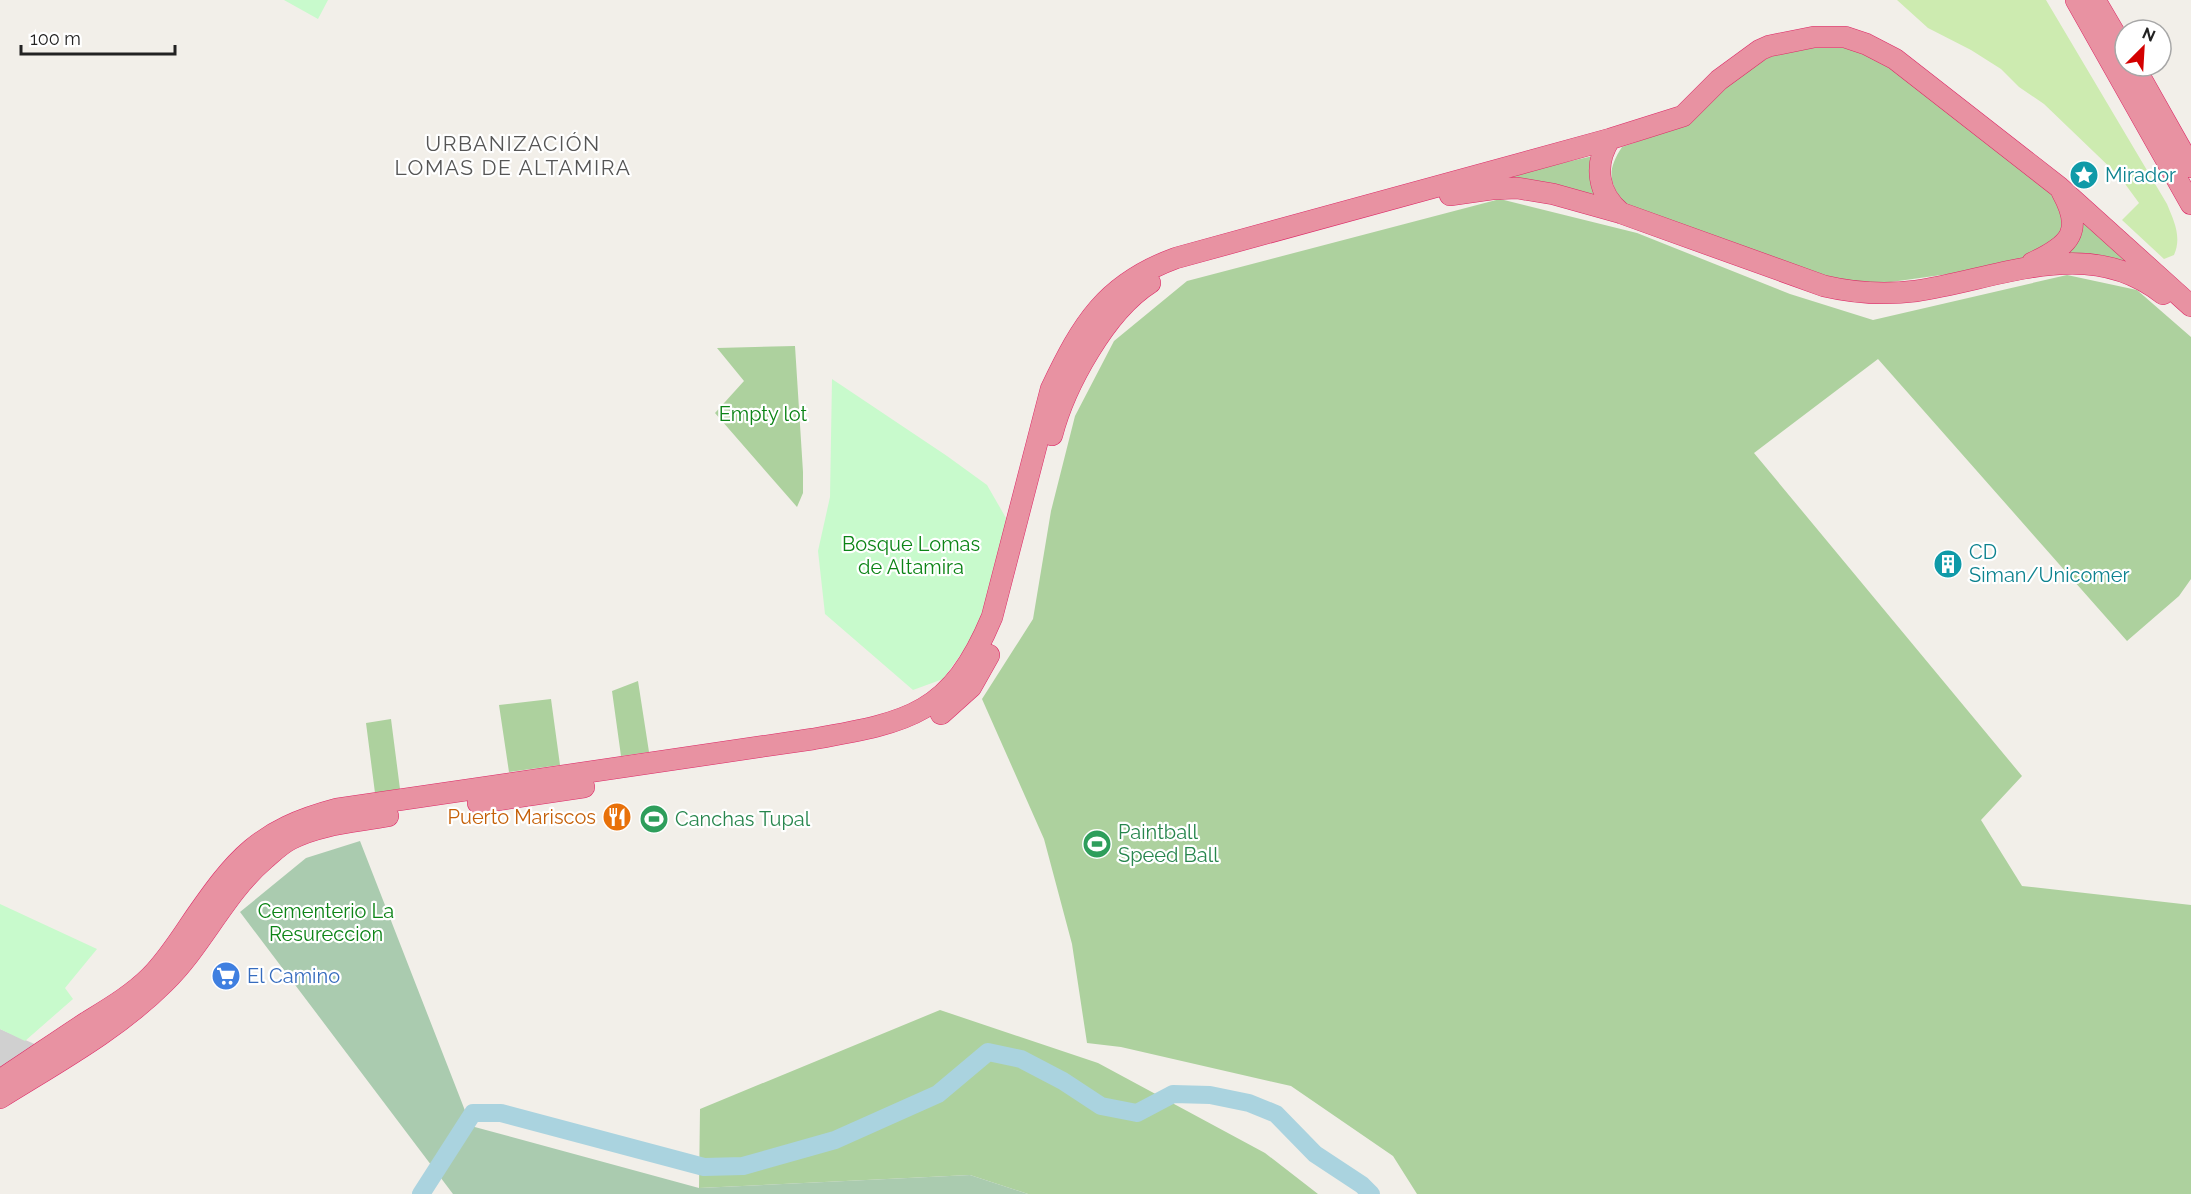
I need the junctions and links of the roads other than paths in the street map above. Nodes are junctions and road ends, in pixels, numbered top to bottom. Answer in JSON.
{"nodes":[{"id":1,"x":2076,"y":0,"type":"edge"},
{"id":2,"x":2095,"y":0,"type":"edge"},
{"id":3,"x":2113,"y":31,"type":"edge"},
{"id":4,"x":2141,"y":78,"type":"edge"},
{"id":5,"x":2167,"y":122,"type":"junction"},
{"id":6,"x":1611,"y":139,"type":"junction"},
{"id":7,"x":2191,"y":152,"type":"edge"},
{"id":8,"x":2191,"y":167,"type":"edge"},
{"id":9,"x":2059,"y":187,"type":"junction"},
{"id":10,"x":2191,"y":204,"type":"edge"},
{"id":11,"x":1621,"y":213,"type":"junction"},
{"id":12,"x":2020,"y":268,"type":"junction"},
{"id":13,"x":2191,"y":306,"type":"edge"},
{"id":14,"x":2191,"y":320,"type":"edge"},
{"id":15,"x":0,"y":1080,"type":"edge"},
{"id":16,"x":0,"y":1098,"type":"edge"}],
"edges":[{"from":1,"to":10,"type":"highway"},
{"from":2,"to":3,"type":"highway"},
{"from":4,"to":5,"type":"highway"},
{"from":5,"to":7,"type":"highway"},
{"from":5,"to":8,"type":"highway"},
{"from":6,"to":9,"type":"highway"},
{"from":6,"to":11,"type":"highway"},
{"from":6,"to":15,"type":"highway"},
{"from":9,"to":12,"type":"highway"},
{"from":9,"to":13,"type":"highway"},
{"from":11,"to":12,"type":"highway"},
{"from":11,"to":16,"type":"highway"},
{"from":12,"to":14,"type":"highway"}]}
